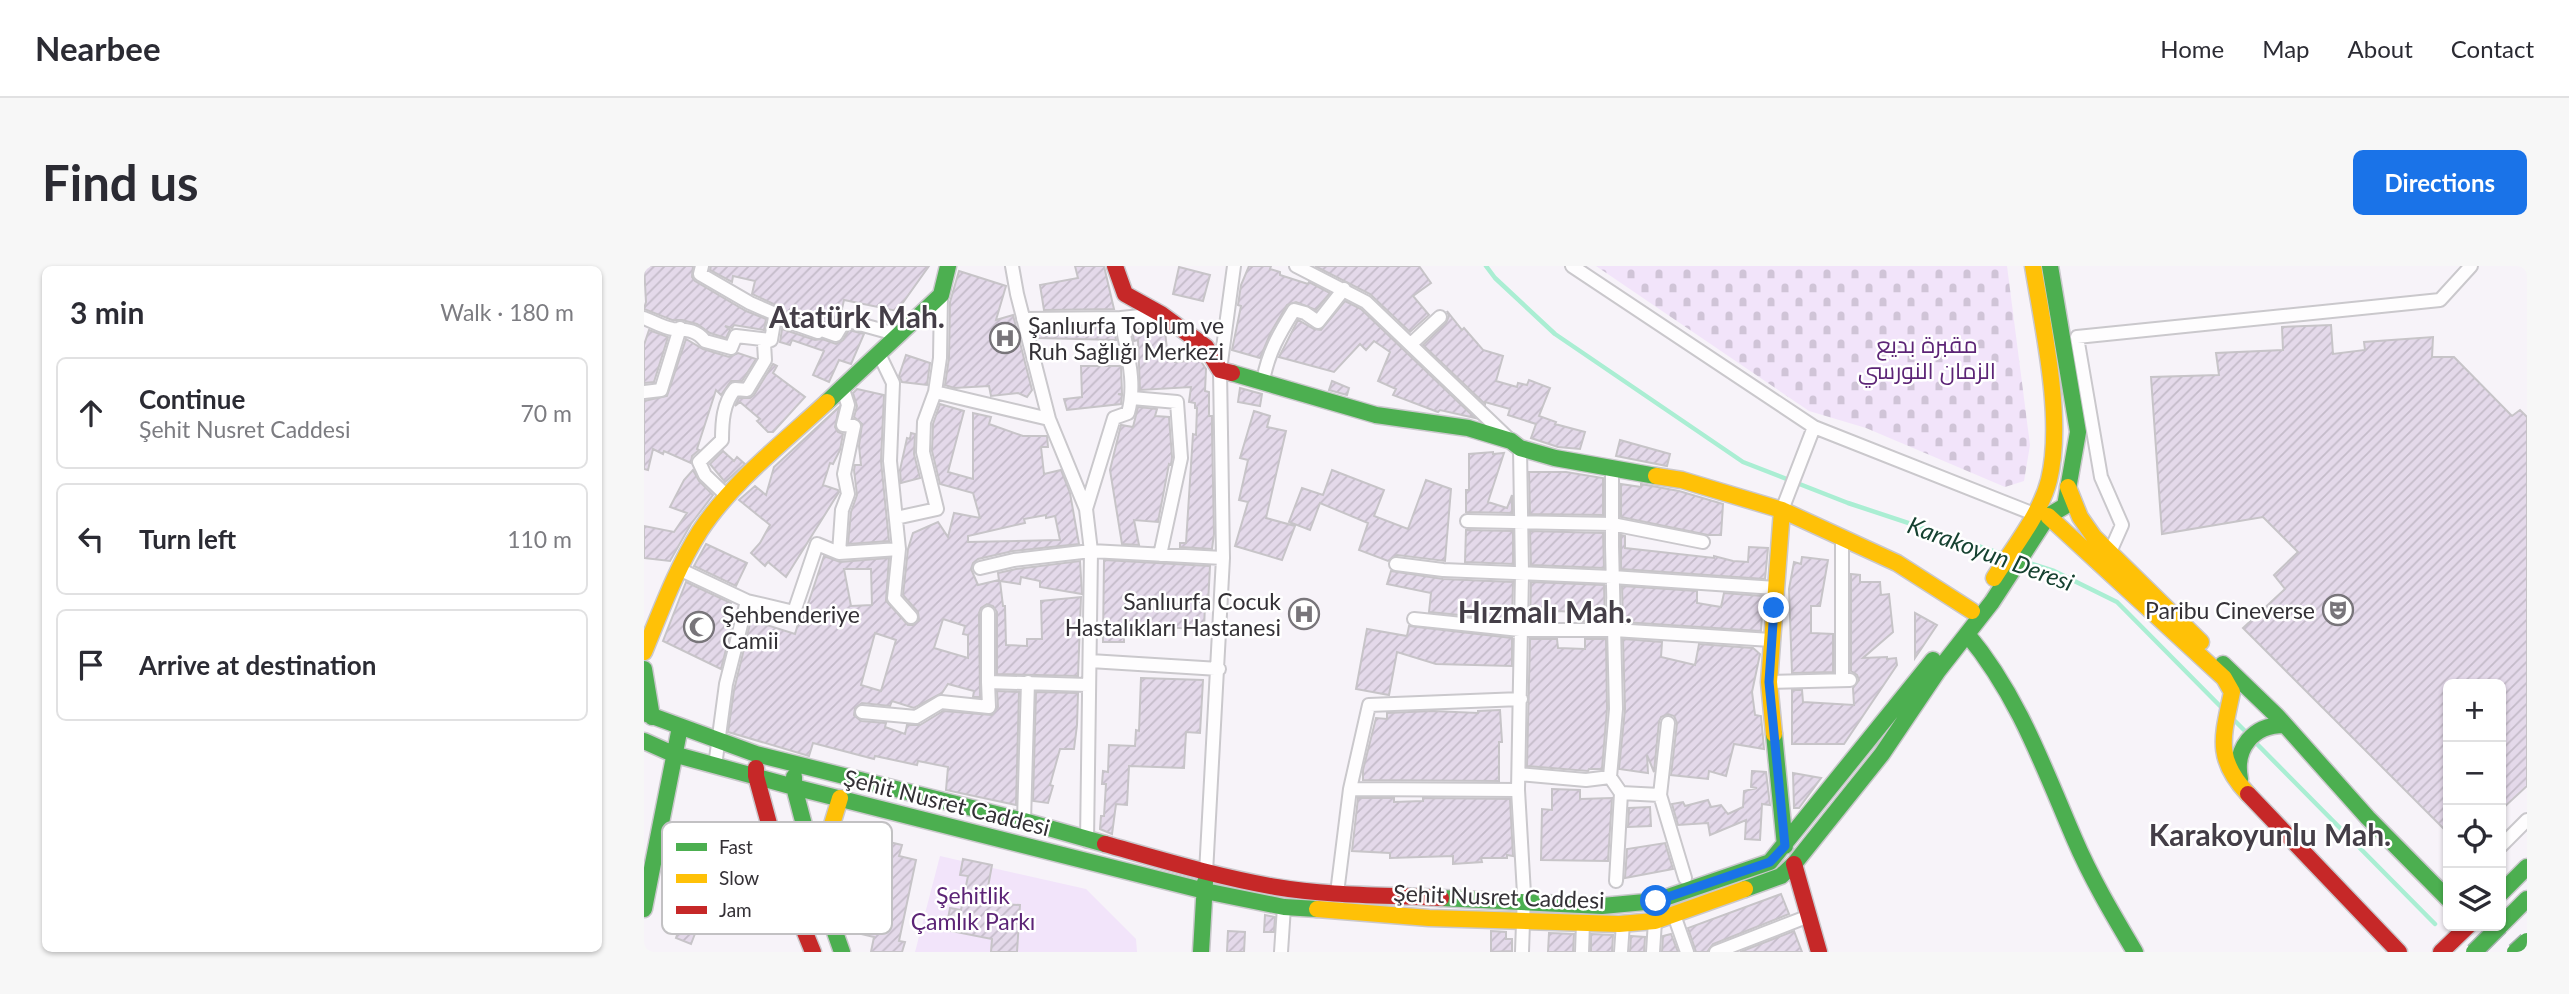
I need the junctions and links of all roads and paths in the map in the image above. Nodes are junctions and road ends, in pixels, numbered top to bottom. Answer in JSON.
{"nodes":[{"id":1,"x":702,"y":266,"type":"edge"},
{"id":2,"x":948,"y":266,"type":"edge"},
{"id":3,"x":1012,"y":266,"type":"edge"},
{"id":4,"x":1115,"y":266,"type":"edge"},
{"id":5,"x":1234,"y":266,"type":"edge"},
{"id":6,"x":1296,"y":266,"type":"edge"},
{"id":7,"x":1572,"y":266,"type":"edge"},
{"id":8,"x":2033,"y":266,"type":"edge"},
{"id":9,"x":2049,"y":266,"type":"edge"},
{"id":10,"x":2471,"y":266,"type":"edge"},
{"id":11,"x":1344,"y":289,"type":"junction"},
{"id":12,"x":941,"y":295,"type":"junction"},
{"id":13,"x":1161,"y":314,"type":"junction"},
{"id":14,"x":775,"y":317,"type":"junction"},
{"id":15,"x":1440,"y":317,"type":"dead end"},
{"id":16,"x":644,"y":318,"type":"edge"},
{"id":17,"x":1121,"y":318,"type":"junction"},
{"id":18,"x":1023,"y":319,"type":"junction"},
{"id":19,"x":680,"y":328,"type":"junction"},
{"id":20,"x":899,"y":335,"type":"junction"},
{"id":21,"x":771,"y":340,"type":"junction"},
{"id":22,"x":1411,"y":344,"type":"junction"},
{"id":23,"x":879,"y":354,"type":"junction"},
{"id":24,"x":1220,"y":370,"type":"junction"},
{"id":25,"x":1264,"y":381,"type":"junction"},
{"id":26,"x":842,"y":386,"type":"junction"},
{"id":27,"x":644,"y":392,"type":"edge"},
{"id":28,"x":935,"y":392,"type":"junction"},
{"id":29,"x":1132,"y":398,"type":"junction"},
{"id":30,"x":1049,"y":419,"type":"junction"},
{"id":31,"x":1814,"y":427,"type":"junction"},
{"id":32,"x":1515,"y":445,"type":"junction"},
{"id":33,"x":1612,"y":467,"type":"junction"},
{"id":34,"x":2068,"y":487,"type":"junction"},
{"id":35,"x":727,"y":496,"type":"junction"},
{"id":36,"x":1086,"y":509,"type":"junction"},
{"id":37,"x":1783,"y":510,"type":"junction"},
{"id":38,"x":896,"y":518,"type":"junction"},
{"id":39,"x":1467,"y":521,"type":"dead end"},
{"id":40,"x":1522,"y":521,"type":"junction"},
{"id":41,"x":2037,"y":521,"type":"junction"},
{"id":42,"x":1612,"y":524,"type":"junction"},
{"id":43,"x":1842,"y":538,"type":"junction"},
{"id":44,"x":1703,"y":542,"type":"dead end"},
{"id":45,"x":899,"y":548,"type":"junction"},
{"id":46,"x":1091,"y":551,"type":"junction"},
{"id":47,"x":2110,"y":552,"type":"junction"},
{"id":48,"x":839,"y":553,"type":"junction"},
{"id":49,"x":1160,"y":555,"type":"junction"},
{"id":50,"x":1223,"y":558,"type":"junction"},
{"id":51,"x":1396,"y":565,"type":"dead end"},
{"id":52,"x":980,"y":568,"type":"dead end"},
{"id":53,"x":679,"y":569,"type":"junction"},
{"id":54,"x":1522,"y":573,"type":"junction"},
{"id":55,"x":1612,"y":577,"type":"junction"},
{"id":56,"x":1776,"y":588,"type":"junction"},
{"id":57,"x":747,"y":601,"type":"junction"},
{"id":58,"x":1980,"y":606,"type":"junction"},
{"id":59,"x":988,"y":613,"type":"dead end"},
{"id":60,"x":911,"y":617,"type":"dead end"},
{"id":61,"x":1414,"y":619,"type":"dead end"},
{"id":62,"x":1520,"y":629,"type":"junction"},
{"id":63,"x":1614,"y":630,"type":"junction"},
{"id":64,"x":1967,"y":634,"type":"junction"},
{"id":65,"x":1771,"y":640,"type":"junction"},
{"id":66,"x":644,"y":652,"type":"edge"},
{"id":67,"x":1090,"y":661,"type":"junction"},
{"id":68,"x":644,"y":668,"type":"edge"},
{"id":69,"x":1219,"y":669,"type":"junction"},
{"id":70,"x":988,"y":682,"type":"junction"},
{"id":71,"x":1028,"y":682,"type":"junction"},
{"id":72,"x":1769,"y":682,"type":"junction"},
{"id":73,"x":1088,"y":685,"type":"junction"},
{"id":74,"x":1521,"y":699,"type":"junction"},
{"id":75,"x":862,"y":712,"type":"dead end"},
{"id":76,"x":648,"y":715,"type":"edge"},
{"id":77,"x":1668,"y":723,"type":"dead end"},
{"id":78,"x":2284,"y":725,"type":"junction"},
{"id":79,"x":680,"y":726,"type":"junction"},
{"id":80,"x":717,"y":739,"type":"junction"},
{"id":81,"x":644,"y":741,"type":"edge"},
{"id":82,"x":673,"y":754,"type":"junction"},
{"id":83,"x":756,"y":754,"type":"junction"},
{"id":84,"x":795,"y":765,"type":"junction"},
{"id":85,"x":715,"y":766,"type":"junction"},
{"id":86,"x":1519,"y":774,"type":"junction"},
{"id":87,"x":756,"y":776,"type":"junction"},
{"id":88,"x":1610,"y":777,"type":"junction"},
{"id":89,"x":794,"y":787,"type":"junction"},
{"id":90,"x":1350,"y":789,"type":"junction"},
{"id":91,"x":1518,"y":790,"type":"junction"},
{"id":92,"x":2243,"y":790,"type":"junction"},
{"id":93,"x":1621,"y":793,"type":"junction"},
{"id":94,"x":1660,"y":794,"type":"junction"},
{"id":95,"x":840,"y":798,"type":"junction"},
{"id":96,"x":2527,"y":820,"type":"edge"},
{"id":97,"x":1024,"y":821,"type":"junction"},
{"id":98,"x":769,"y":822,"type":"edge"},
{"id":99,"x":803,"y":822,"type":"edge"},
{"id":100,"x":833,"y":822,"type":"edge"},
{"id":101,"x":1087,"y":841,"type":"junction"},
{"id":102,"x":2506,"y":841,"type":"edge"},
{"id":103,"x":1785,"y":846,"type":"junction"},
{"id":104,"x":1794,"y":864,"type":"junction"},
{"id":105,"x":2527,"y":867,"type":"edge"},
{"id":106,"x":1206,"y":873,"type":"junction"},
{"id":107,"x":1685,"y":878,"type":"dead end"},
{"id":108,"x":1616,"y":881,"type":"dead end"},
{"id":109,"x":2506,"y":888,"type":"edge"},
{"id":110,"x":1205,"y":891,"type":"junction"},
{"id":111,"x":1337,"y":893,"type":"junction"},
{"id":112,"x":2443,"y":893,"type":"edge"},
{"id":113,"x":2527,"y":899,"type":"edge"},
{"id":114,"x":1524,"y":901,"type":"junction"},
{"id":115,"x":1284,"y":907,"type":"junction"},
{"id":116,"x":644,"y":909,"type":"edge"},
{"id":117,"x":1674,"y":915,"type":"junction"},
{"id":118,"x":1809,"y":916,"type":"junction"},
{"id":119,"x":2506,"y":919,"type":"edge"},
{"id":120,"x":1522,"y":921,"type":"junction"},
{"id":121,"x":1655,"y":922,"type":"junction"},
{"id":122,"x":1583,"y":923,"type":"junction"},
{"id":123,"x":1623,"y":923,"type":"junction"},
{"id":124,"x":2463,"y":931,"type":"edge"},
{"id":125,"x":2494,"y":931,"type":"edge"},
{"id":126,"x":2497,"y":931,"type":"edge"},
{"id":127,"x":806,"y":934,"type":"edge"},
{"id":128,"x":836,"y":934,"type":"edge"},
{"id":129,"x":2527,"y":941,"type":"edge"},
{"id":130,"x":813,"y":952,"type":"edge"},
{"id":131,"x":842,"y":952,"type":"edge"},
{"id":132,"x":1201,"y":952,"type":"edge"},
{"id":133,"x":1281,"y":952,"type":"edge"},
{"id":134,"x":1522,"y":952,"type":"edge"},
{"id":135,"x":1582,"y":952,"type":"edge"},
{"id":136,"x":1621,"y":952,"type":"edge"},
{"id":137,"x":1653,"y":952,"type":"edge"},
{"id":138,"x":1687,"y":952,"type":"edge"},
{"id":139,"x":1716,"y":952,"type":"edge"},
{"id":140,"x":1819,"y":952,"type":"edge"},
{"id":141,"x":2135,"y":952,"type":"edge"},
{"id":142,"x":2399,"y":952,"type":"edge"},
{"id":143,"x":2441,"y":952,"type":"edge"},
{"id":144,"x":2474,"y":952,"type":"edge"},
{"id":145,"x":2515,"y":952,"type":"edge"},
{"id":146,"x":2526,"y":952,"type":"edge"}],
"edges":[{"from":1,"to":14,"type":"street"},
{"from":2,"to":12,"type":"main road"},
{"from":3,"to":18,"type":"street"},
{"from":4,"to":13,"type":"main road"},
{"from":5,"to":24,"type":"street"},
{"from":6,"to":11,"type":"street"},
{"from":7,"to":31,"type":"street"},
{"from":8,"to":41,"type":"main road","name":"Şehit Nusret Caddesi"},
{"from":9,"to":34,"type":"main road","name":"Şehit Nusret Caddesi"},
{"from":10,"to":47,"type":"street"},
{"from":11,"to":22,"type":"street"},
{"from":11,"to":25,"type":"street"},
{"from":12,"to":20,"type":"main road"},
{"from":12,"to":28,"type":"street"},
{"from":13,"to":17,"type":"street"},
{"from":13,"to":24,"type":"main road"},
{"from":14,"to":20,"type":"street"},
{"from":14,"to":21,"type":"street"},
{"from":15,"to":22,"type":"street"},
{"from":16,"to":19,"type":"street"},
{"from":17,"to":18,"type":"street"},
{"from":17,"to":29,"type":"street"},
{"from":18,"to":30,"type":"street"},
{"from":19,"to":21,"type":"street"},
{"from":19,"to":27,"type":"street"},
{"from":20,"to":23,"type":"main road"},
{"from":21,"to":35,"type":"street"},
{"from":22,"to":32,"type":"street"},
{"from":23,"to":26,"type":"main road"},
{"from":23,"to":38,"type":"street"},
{"from":24,"to":25,"type":"main road"},
{"from":24,"to":50,"type":"street"},
{"from":25,"to":32,"type":"main road"},
{"from":26,"to":35,"type":"main road"},
{"from":26,"to":48,"type":"street"},
{"from":28,"to":30,"type":"street"},
{"from":28,"to":38,"type":"street"},
{"from":29,"to":36,"type":"street"},
{"from":29,"to":49,"type":"street"},
{"from":30,"to":36,"type":"street"},
{"from":31,"to":37,"type":"street"},
{"from":31,"to":41,"type":"street"},
{"from":32,"to":33,"type":"main road"},
{"from":32,"to":40,"type":"street"},
{"from":33,"to":37,"type":"main road"},
{"from":33,"to":42,"type":"street"},
{"from":34,"to":41,"type":"main road","name":"Şehit Nusret Caddesi"},
{"from":34,"to":47,"type":"main road"},
{"from":35,"to":53,"type":"main road"},
{"from":36,"to":46,"type":"street"},
{"from":37,"to":43,"type":"main road"},
{"from":37,"to":56,"type":"main road"},
{"from":38,"to":45,"type":"street"},
{"from":39,"to":40,"type":"street"},
{"from":40,"to":42,"type":"street"},
{"from":40,"to":54,"type":"street"},
{"from":41,"to":58,"type":"main road","name":"Şehit Nusret Caddesi"},
{"from":41,"to":92,"type":"main road"},
{"from":42,"to":44,"type":"street"},
{"from":42,"to":55,"type":"street"},
{"from":43,"to":58,"type":"main road"},
{"from":43,"to":72,"type":"street"},
{"from":45,"to":48,"type":"street"},
{"from":45,"to":60,"type":"street"},
{"from":46,"to":49,"type":"street"},
{"from":46,"to":52,"type":"street"},
{"from":46,"to":67,"type":"street"},
{"from":47,"to":78,"type":"main road"},
{"from":48,"to":57,"type":"street"},
{"from":49,"to":50,"type":"street"},
{"from":50,"to":69,"type":"street"},
{"from":51,"to":54,"type":"street"},
{"from":53,"to":57,"type":"street"},
{"from":53,"to":66,"type":"main road"},
{"from":54,"to":55,"type":"street"},
{"from":54,"to":62,"type":"street"},
{"from":55,"to":56,"type":"street"},
{"from":55,"to":63,"type":"street"},
{"from":56,"to":65,"type":"main road"},
{"from":57,"to":80,"type":"street"},
{"from":58,"to":64,"type":"main road","name":"Şehit Nusret Caddesi"},
{"from":58,"to":103,"type":"main road","name":"Şehit Nusret Caddesi"},
{"from":59,"to":70,"type":"street"},
{"from":61,"to":62,"type":"street"},
{"from":62,"to":63,"type":"street"},
{"from":62,"to":74,"type":"street"},
{"from":63,"to":65,"type":"street"},
{"from":63,"to":88,"type":"street"},
{"from":64,"to":104,"type":"main road","name":"Şehit Nusret Caddesi"},
{"from":64,"to":141,"type":"main road"},
{"from":65,"to":72,"type":"main road"},
{"from":67,"to":69,"type":"street"},
{"from":67,"to":73,"type":"street"},
{"from":68,"to":76,"type":"main road"},
{"from":69,"to":106,"type":"street"},
{"from":70,"to":71,"type":"street"},
{"from":70,"to":75,"type":"street"},
{"from":71,"to":73,"type":"street"},
{"from":71,"to":97,"type":"street"},
{"from":72,"to":103,"type":"main road"},
{"from":73,"to":101,"type":"street"},
{"from":74,"to":86,"type":"street"},
{"from":74,"to":90,"type":"street"},
{"from":76,"to":79,"type":"main road","name":"Şehit Nusret Caddesi"},
{"from":77,"to":94,"type":"street"},
{"from":78,"to":92,"type":"main road"},
{"from":78,"to":112,"type":"main road"},
{"from":79,"to":80,"type":"main road","name":"Şehit Nusret Caddesi"},
{"from":79,"to":82,"type":"main road"},
{"from":80,"to":83,"type":"main road","name":"Şehit Nusret Caddesi"},
{"from":80,"to":85,"type":"street"},
{"from":81,"to":82,"type":"main road","name":"Şehit Nusret Caddesi"},
{"from":82,"to":85,"type":"main road","name":"Şehit Nusret Caddesi"},
{"from":82,"to":116,"type":"main road"},
{"from":83,"to":84,"type":"main road","name":"Şehit Nusret Caddesi"},
{"from":83,"to":87,"type":"main road"},
{"from":84,"to":89,"type":"main road"},
{"from":84,"to":97,"type":"main road","name":"Şehit Nusret Caddesi"},
{"from":85,"to":87,"type":"main road","name":"Şehit Nusret Caddesi"},
{"from":86,"to":88,"type":"street"},
{"from":86,"to":91,"type":"street"},
{"from":87,"to":89,"type":"main road","name":"Şehit Nusret Caddesi"},
{"from":87,"to":98,"type":"main road"},
{"from":88,"to":93,"type":"street"},
{"from":89,"to":95,"type":"main road","name":"Şehit Nusret Caddesi"},
{"from":89,"to":99,"type":"main road"},
{"from":90,"to":91,"type":"street"},
{"from":90,"to":111,"type":"street"},
{"from":91,"to":114,"type":"street"},
{"from":92,"to":142,"type":"main road"},
{"from":93,"to":94,"type":"street"},
{"from":93,"to":108,"type":"street"},
{"from":94,"to":107,"type":"street"},
{"from":95,"to":100,"type":"main road"},
{"from":95,"to":110,"type":"main road","name":"Şehit Nusret Caddesi"},
{"from":96,"to":102,"type":"street"},
{"from":97,"to":101,"type":"main road","name":"Şehit Nusret Caddesi"},
{"from":101,"to":106,"type":"main road","name":"Şehit Nusret Caddesi"},
{"from":103,"to":114,"type":"main road","name":"Şehit Nusret Caddesi"},
{"from":104,"to":117,"type":"main road","name":"Şehit Nusret Caddesi"},
{"from":104,"to":118,"type":"main road"},
{"from":105,"to":109,"type":"main road"},
{"from":106,"to":110,"type":"main road"},
{"from":106,"to":111,"type":"main road","name":"Şehit Nusret Caddesi"},
{"from":110,"to":115,"type":"main road","name":"Şehit Nusret Caddesi"},
{"from":110,"to":132,"type":"main road"},
{"from":111,"to":114,"type":"main road","name":"Şehit Nusret Caddesi"},
{"from":113,"to":119,"type":"main road"},
{"from":114,"to":120,"type":"street"},
{"from":115,"to":120,"type":"main road","name":"Şehit Nusret Caddesi"},
{"from":115,"to":133,"type":"street"},
{"from":117,"to":121,"type":"main road","name":"Şehit Nusret Caddesi"},
{"from":117,"to":138,"type":"street"},
{"from":118,"to":139,"type":"street"},
{"from":118,"to":140,"type":"main road"},
{"from":120,"to":122,"type":"main road","name":"Şehit Nusret Caddesi"},
{"from":120,"to":134,"type":"street"},
{"from":121,"to":123,"type":"main road","name":"Şehit Nusret Caddesi"},
{"from":121,"to":137,"type":"street"},
{"from":122,"to":123,"type":"main road","name":"Şehit Nusret Caddesi"},
{"from":122,"to":135,"type":"street"},
{"from":123,"to":136,"type":"street"},
{"from":124,"to":143,"type":"main road"},
{"from":125,"to":144,"type":"main road","bridge":true},
{"from":126,"to":146,"type":"main road"},
{"from":127,"to":130,"type":"main road"},
{"from":128,"to":131,"type":"main road"},
{"from":129,"to":145,"type":"main road","bridge":true}]}
